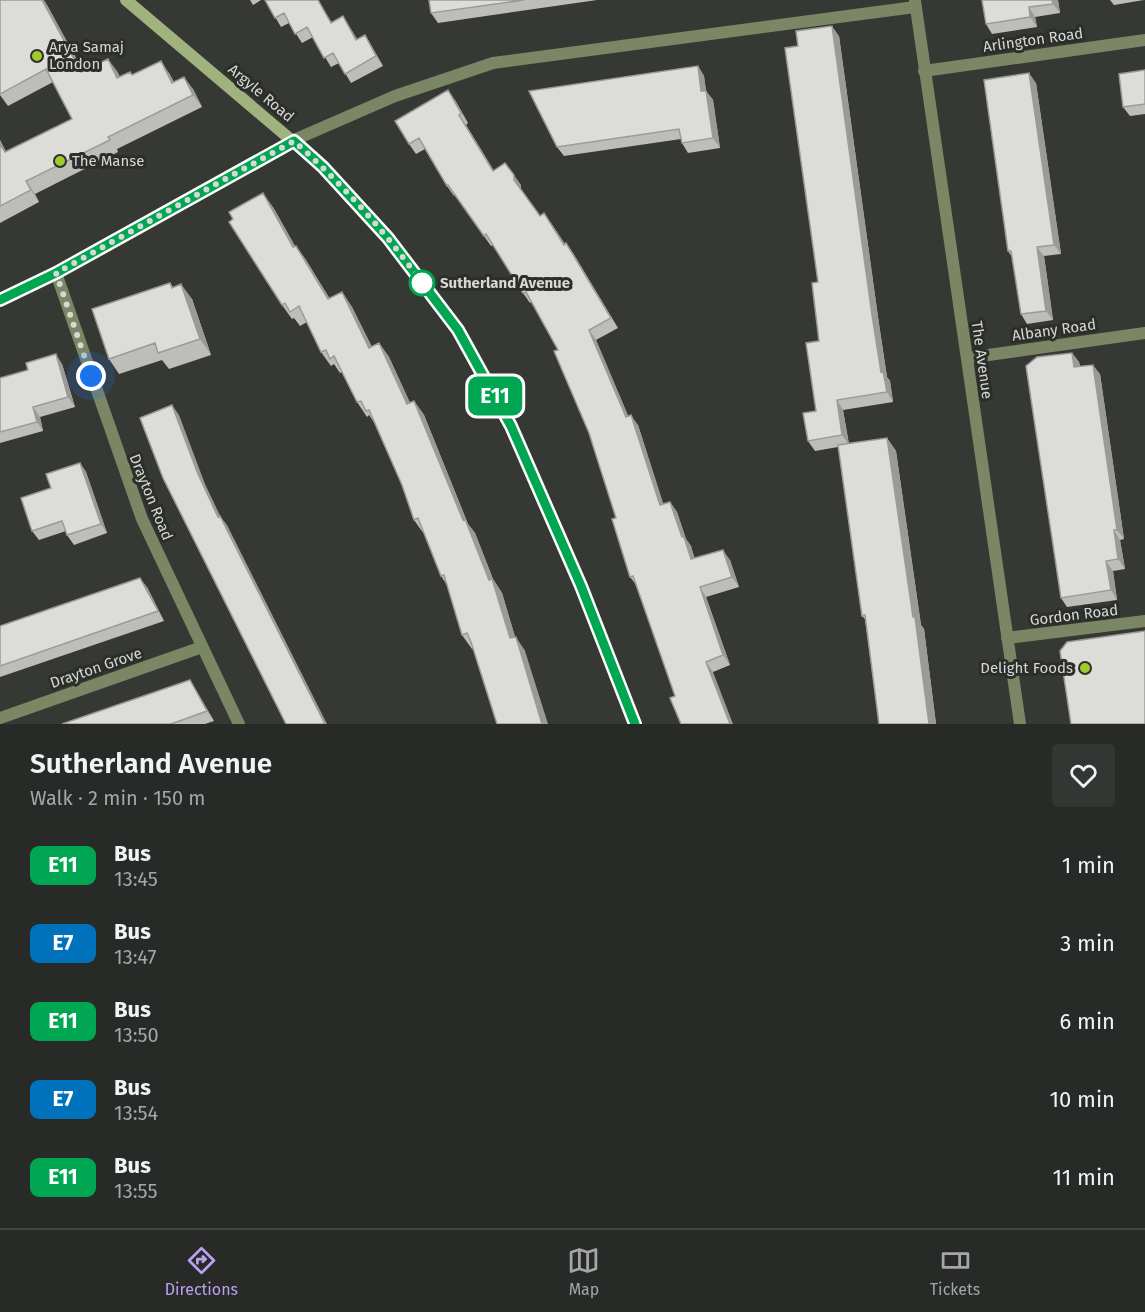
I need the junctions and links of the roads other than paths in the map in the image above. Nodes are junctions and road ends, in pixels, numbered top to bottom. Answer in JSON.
{"nodes":[{"id":1,"x":126,"y":0,"type":"edge"},
{"id":2,"x":915,"y":4,"type":"edge"},
{"id":3,"x":1145,"y":40,"type":"edge"},
{"id":4,"x":924,"y":71,"type":"junction"},
{"id":5,"x":294,"y":141,"type":"junction"},
{"id":6,"x":56,"y":273,"type":"junction"},
{"id":7,"x":0,"y":300,"type":"edge"},
{"id":8,"x":1145,"y":333,"type":"edge"},
{"id":9,"x":967,"y":358,"type":"junction"},
{"id":10,"x":1145,"y":621,"type":"edge"},
{"id":11,"x":1007,"y":638,"type":"junction"},
{"id":12,"x":202,"y":647,"type":"junction"},
{"id":13,"x":0,"y":718,"type":"edge"},
{"id":14,"x":239,"y":724,"type":"edge"},
{"id":15,"x":635,"y":724,"type":"edge"},
{"id":16,"x":1020,"y":724,"type":"edge"}],
"edges":[{"from":1,"to":5,"type":"main road","name":"Argyle Road"},
{"from":2,"to":4,"type":"street","name":"The Avenue"},
{"from":2,"to":5,"type":"street"},
{"from":3,"to":4,"type":"street","name":"Arlington Road"},
{"from":4,"to":9,"type":"street","name":"The Avenue"},
{"from":5,"to":6,"type":"street"},
{"from":5,"to":15,"type":"main road","name":"Argyle Road"},
{"from":6,"to":7,"type":"street"},
{"from":6,"to":12,"type":"street","name":"Drayton Road"},
{"from":8,"to":9,"type":"street","name":"Albany Road"},
{"from":9,"to":11,"type":"street","name":"The Avenue"},
{"from":10,"to":11,"type":"street","name":"Gordon Road"},
{"from":11,"to":16,"type":"street","name":"The Avenue"},
{"from":12,"to":13,"type":"street","name":"Drayton Grove"},
{"from":12,"to":14,"type":"street","name":"Drayton Road"}]}
